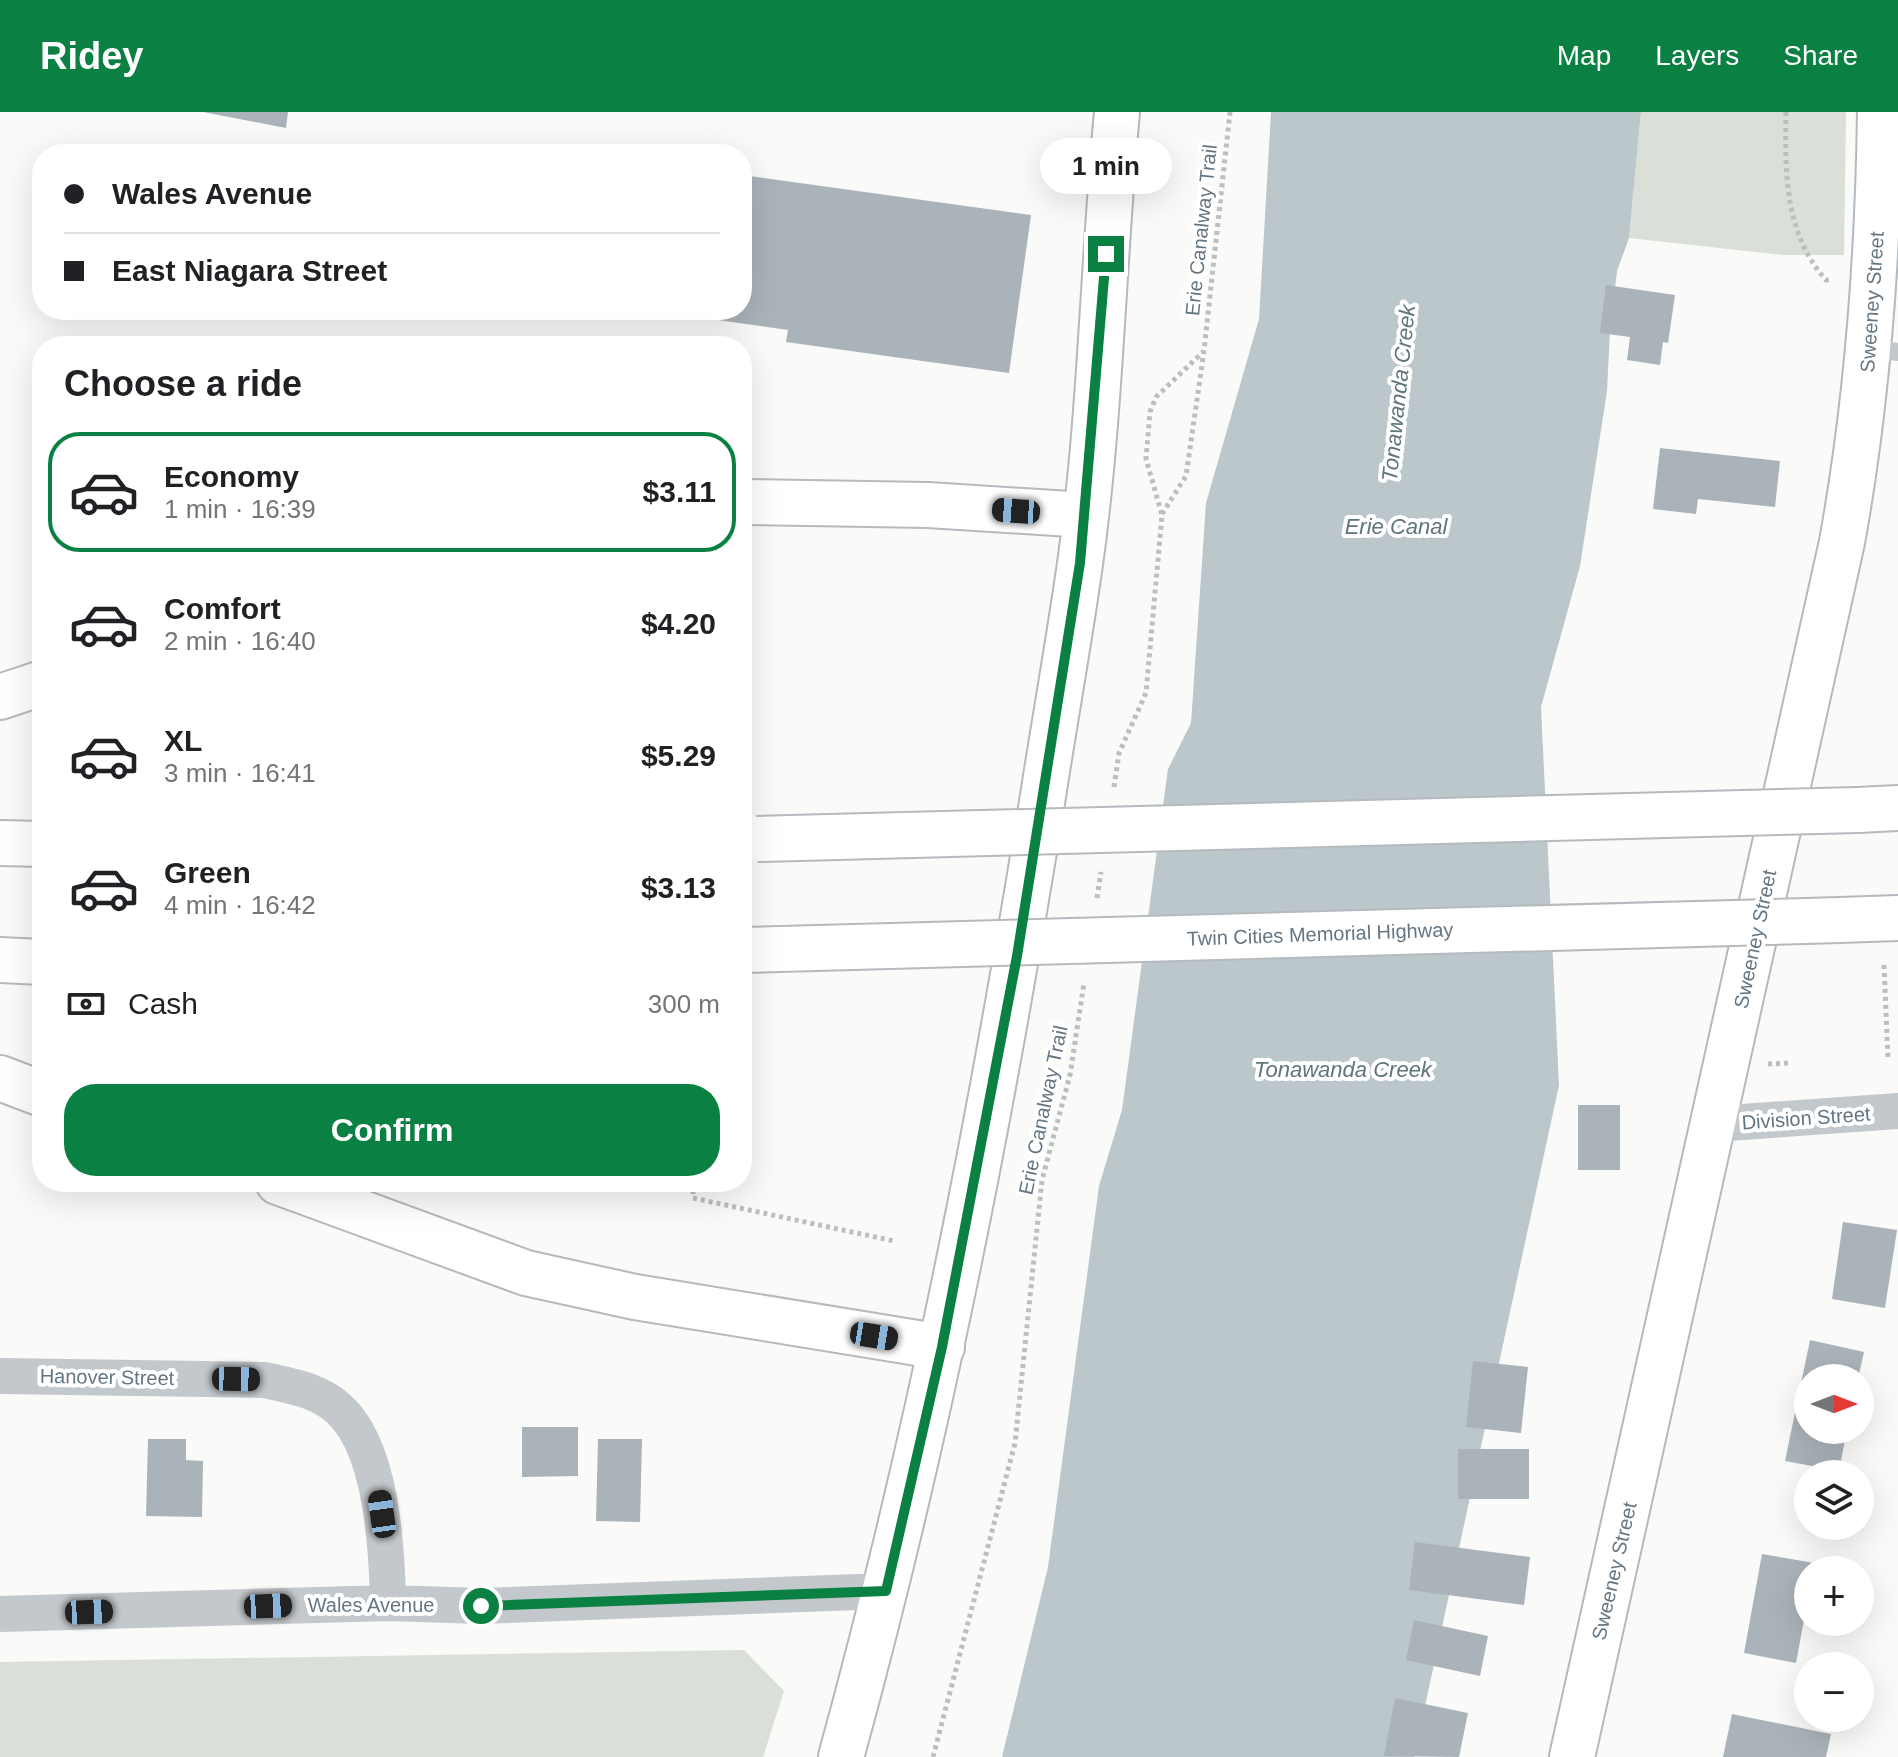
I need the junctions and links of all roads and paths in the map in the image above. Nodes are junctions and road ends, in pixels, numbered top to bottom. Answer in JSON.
{"nodes":[{"id":1,"x":1117,"y":112,"type":"edge"},
{"id":2,"x":1230,"y":112,"type":"edge"},
{"id":3,"x":1786,"y":112,"type":"edge"},
{"id":4,"x":1880,"y":112,"type":"edge"},
{"id":5,"x":1846,"y":281,"type":"dead end"},
{"id":6,"x":1884,"y":350,"type":"edge"},
{"id":7,"x":1204,"y":351,"type":"junction"},
{"id":8,"x":752,"y":502,"type":"edge"},
{"id":9,"x":1086,"y":515,"type":"junction"},
{"id":10,"x":1162,"y":515,"type":"junction"},
{"id":11,"x":32,"y":686,"type":"edge"},
{"id":12,"x":0,"y":697,"type":"edge"},
{"id":13,"x":1112,"y":799,"type":"dead end"},
{"id":14,"x":1878,"y":809,"type":"edge"},
{"id":15,"x":752,"y":840,"type":"edge"},
{"id":16,"x":0,"y":843,"type":"edge"},
{"id":17,"x":32,"y":844,"type":"edge"},
{"id":18,"x":1102,"y":860,"type":"dead end"},
{"id":19,"x":1095,"y":906,"type":"dead end"},
{"id":20,"x":1898,"y":918,"type":"edge"},
{"id":21,"x":752,"y":950,"type":"edge"},
{"id":22,"x":0,"y":960,"type":"edge"},
{"id":23,"x":32,"y":962,"type":"edge"},
{"id":24,"x":1884,"y":965,"type":"dead end"},
{"id":25,"x":1086,"y":968,"type":"dead end"},
{"id":26,"x":1888,"y":1059,"type":"dead end"},
{"id":27,"x":1790,"y":1063,"type":"dead end"},
{"id":28,"x":1768,"y":1064,"type":"dead end"},
{"id":29,"x":0,"y":1078,"type":"edge"},
{"id":30,"x":32,"y":1090,"type":"edge"},
{"id":31,"x":1898,"y":1111,"type":"edge"},
{"id":32,"x":1714,"y":1124,"type":"junction"},
{"id":33,"x":305,"y":1192,"type":"edge"},
{"id":34,"x":693,"y":1192,"type":"edge"},
{"id":35,"x":894,"y":1241,"type":"dead end"},
{"id":36,"x":942,"y":1347,"type":"junction"},
{"id":37,"x":0,"y":1376,"type":"edge"},
{"id":38,"x":886,"y":1591,"type":"junction"},
{"id":39,"x":388,"y":1603,"type":"junction"},
{"id":40,"x":0,"y":1614,"type":"edge"},
{"id":41,"x":841,"y":1757,"type":"edge"},
{"id":42,"x":933,"y":1757,"type":"edge"},
{"id":43,"x":1572,"y":1757,"type":"edge"}],
"edges":[{"from":1,"to":9,"type":"main road"},
{"from":2,"to":7,"type":"path","name":"Erie Canalway Trail"},
{"from":3,"to":5,"type":"path"},
{"from":4,"to":6,"type":"main road","name":"Sweeney Street"},
{"from":6,"to":32,"type":"main road","name":"Sweeney Street"},
{"from":7,"to":10,"type":"path","name":"Erie Canalway Trail"},
{"from":7,"to":10,"type":"path","name":"Erie Canalway Trail"},
{"from":8,"to":9,"type":"main road"},
{"from":9,"to":36,"type":"main road"},
{"from":10,"to":13,"type":"path","name":"Erie Canalway Trail"},
{"from":11,"to":12,"type":"main road"},
{"from":14,"to":15,"type":"main road","bridge":true},
{"from":16,"to":17,"type":"main road"},
{"from":18,"to":19,"type":"path"},
{"from":20,"to":21,"type":"main road","name":"Twin Cities Memorial Highway","bridge":true},
{"from":22,"to":23,"type":"main road"},
{"from":24,"to":26,"type":"path"},
{"from":25,"to":42,"type":"path","name":"Erie Canalway Trail"},
{"from":27,"to":28,"type":"path"},
{"from":29,"to":30,"type":"main road"},
{"from":31,"to":32,"type":"street","name":"Division Street"},
{"from":32,"to":43,"type":"main road","name":"Sweeney Street"},
{"from":33,"to":36,"type":"main road"},
{"from":34,"to":35,"type":"path"},
{"from":36,"to":38,"type":"main road"},
{"from":37,"to":39,"type":"street","name":"Hanover Street"},
{"from":38,"to":39,"type":"street","name":"Wales Avenue"},
{"from":38,"to":41,"type":"main road"},
{"from":39,"to":40,"type":"street","name":"Wales Avenue"}]}
